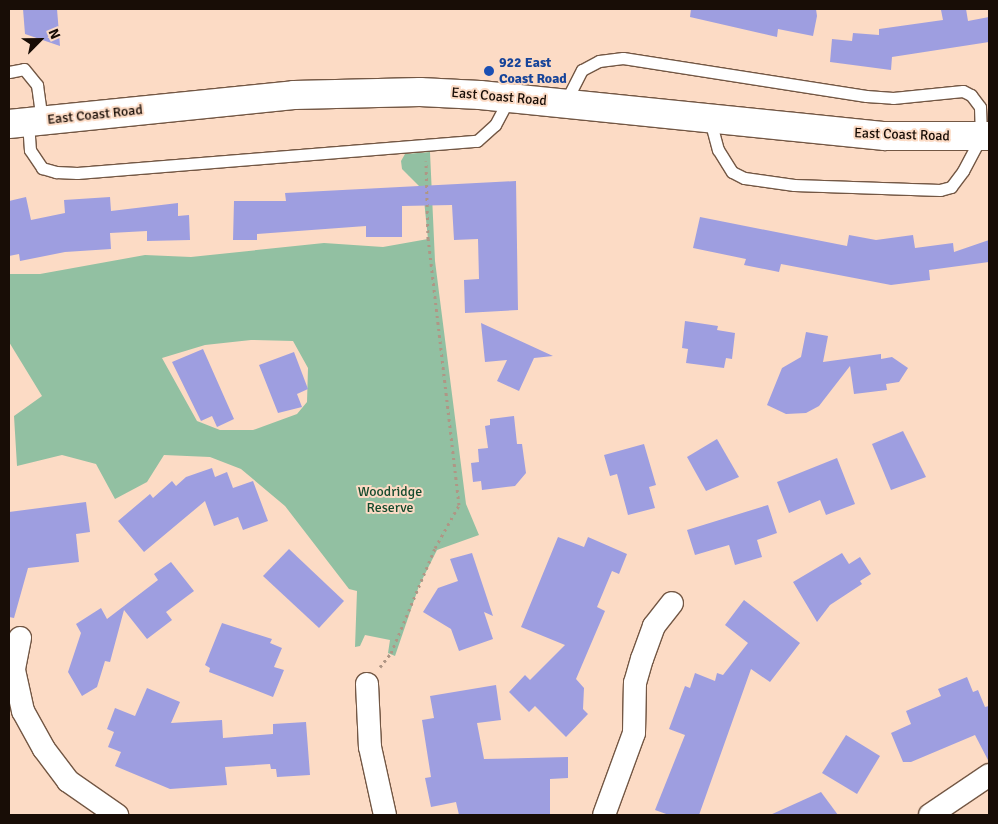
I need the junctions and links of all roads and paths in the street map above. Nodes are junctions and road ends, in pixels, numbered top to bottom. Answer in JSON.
{"nodes":[{"id":1,"x":9,"y":72,"type":"edge"},
{"id":2,"x":510,"y":98,"type":"junction"},
{"id":3,"x":565,"y":103,"type":"junction"},
{"id":4,"x":710,"y":120,"type":"junction"},
{"id":5,"x":26,"y":122,"type":"edge"},
{"id":6,"x":985,"y":136,"type":"edge"},
{"id":7,"x":426,"y":145,"type":"junction"},
{"id":8,"x":672,"y":603,"type":"dead end"},
{"id":9,"x":20,"y":638,"type":"dead end"},
{"id":10,"x":367,"y":684,"type":"joint"},
{"id":11,"x":989,"y":774,"type":"edge"},
{"id":12,"x":117,"y":815,"type":"edge"},
{"id":13,"x":385,"y":815,"type":"edge"},
{"id":14,"x":604,"y":815,"type":"edge"},
{"id":15,"x":930,"y":815,"type":"edge"}],
"edges":[{"from":1,"to":5,"type":"lane"},
{"from":2,"to":3,"type":"main road","name":"East Coast Road"},
{"from":2,"to":5,"type":"main road","name":"East Coast Road"},
{"from":2,"to":7,"type":"lane"},
{"from":3,"to":4,"type":"main road","name":"East Coast Road"},
{"from":3,"to":6,"type":"lane"},
{"from":4,"to":6,"type":"main road","name":"East Coast Road"},
{"from":4,"to":6,"type":"lane"},
{"from":5,"to":7,"type":"lane"},
{"from":7,"to":10,"type":"path"},
{"from":8,"to":14,"type":"street"},
{"from":9,"to":12,"type":"street"},
{"from":10,"to":13,"type":"street"},
{"from":11,"to":15,"type":"street"}]}
